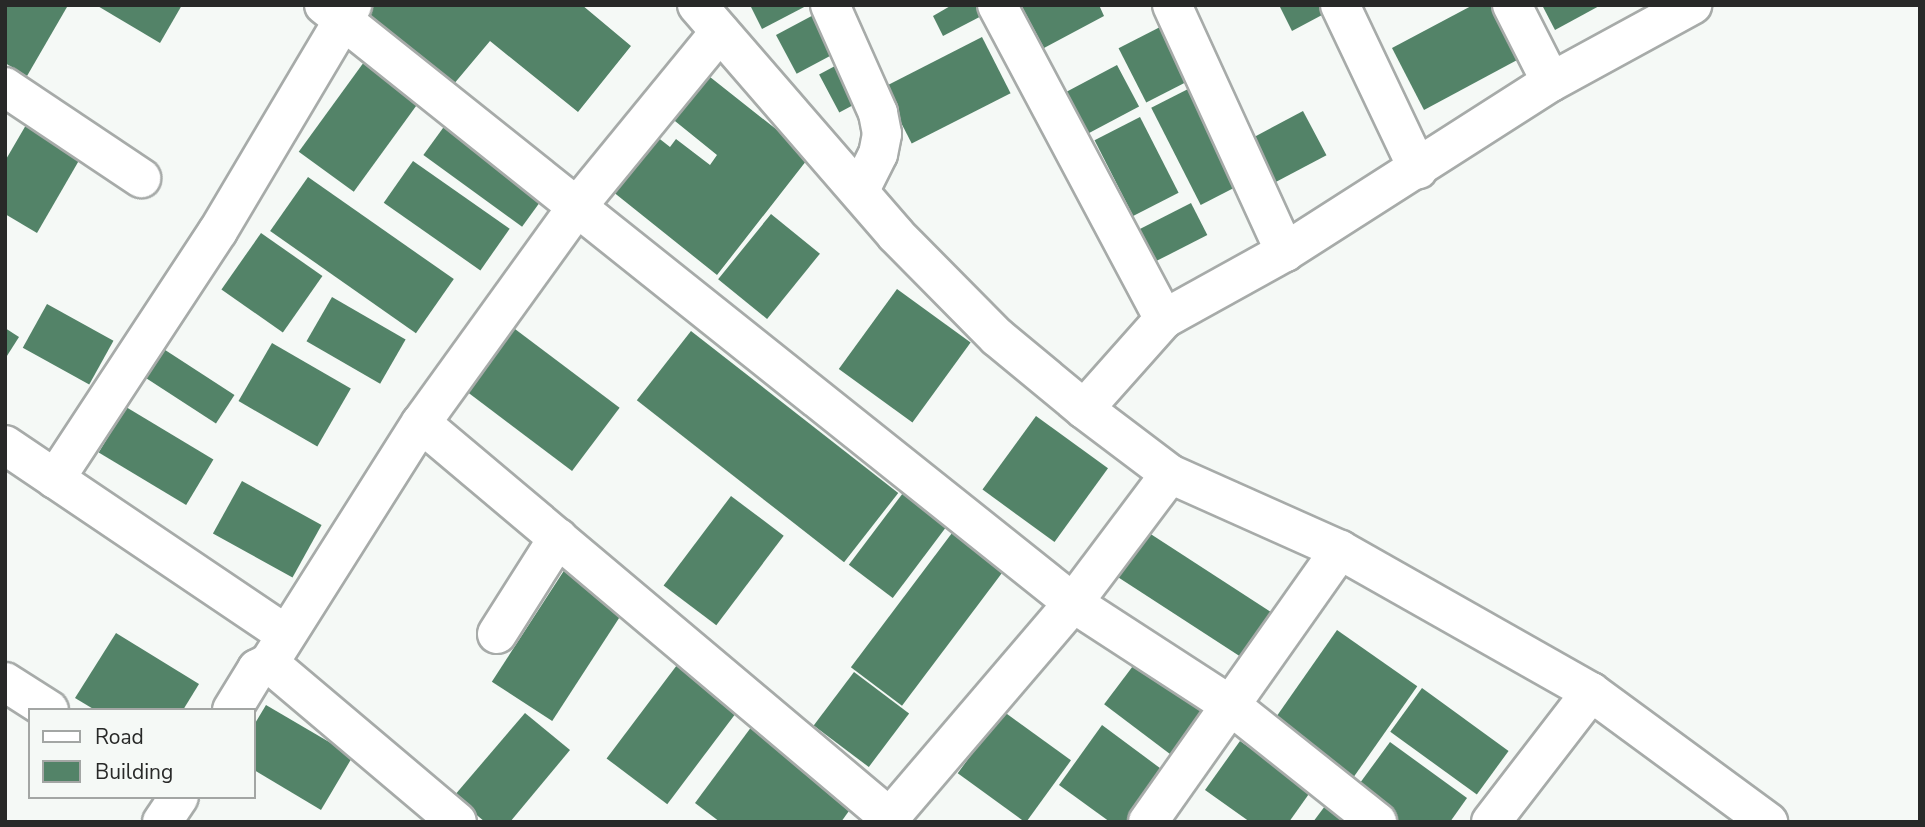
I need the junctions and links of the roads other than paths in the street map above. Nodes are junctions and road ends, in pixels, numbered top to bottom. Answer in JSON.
{"nodes":[{"id":1,"x":830,"y":5,"type":"edge"},
{"id":2,"x":997,"y":5,"type":"edge"},
{"id":3,"x":1172,"y":5,"type":"edge"},
{"id":4,"x":1340,"y":5,"type":"edge"},
{"id":5,"x":1513,"y":5,"type":"edge"},
{"id":6,"x":1692,"y":5,"type":"edge"},
{"id":7,"x":340,"y":9,"type":"edge"},
{"id":8,"x":708,"y":19,"type":"edge"},
{"id":9,"x":1550,"y":82,"type":"junction"},
{"id":10,"x":5,"y":87,"type":"edge"},
{"id":11,"x":1418,"y":169,"type":"junction"},
{"id":12,"x":141,"y":178,"type":"dead end"},
{"id":13,"x":859,"y":192,"type":"junction"},
{"id":14,"x":579,"y":204,"type":"junction"},
{"id":15,"x":1285,"y":252,"type":"junction"},
{"id":16,"x":1164,"y":319,"type":"junction"},
{"id":17,"x":1084,"y":409,"type":"junction"},
{"id":18,"x":421,"y":423,"type":"junction"},
{"id":19,"x":5,"y":445,"type":"edge"},
{"id":20,"x":1170,"y":474,"type":"junction"},
{"id":21,"x":55,"y":479,"type":"junction"},
{"id":22,"x":558,"y":538,"type":"junction"},
{"id":23,"x":1340,"y":551,"type":"junction"},
{"id":24,"x":1073,"y":603,"type":"junction"},
{"id":25,"x":497,"y":634,"type":"dead end"},
{"id":26,"x":277,"y":649,"type":"junction"},
{"id":27,"x":5,"y":682,"type":"edge"},
{"id":28,"x":1591,"y":692,"type":"junction"},
{"id":29,"x":1230,"y":705,"type":"junction"},
{"id":30,"x":45,"y":708,"type":"edge"},
{"id":31,"x":233,"y":708,"type":"edge"},
{"id":32,"x":177,"y":799,"type":"edge"},
{"id":33,"x":888,"y":820,"type":"edge"},
{"id":34,"x":162,"y":822,"type":"edge"},
{"id":35,"x":457,"y":822,"type":"edge"},
{"id":36,"x":1148,"y":822,"type":"edge"},
{"id":37,"x":1377,"y":822,"type":"edge"},
{"id":38,"x":1490,"y":822,"type":"edge"},
{"id":39,"x":1768,"y":822,"type":"edge"}],
"edges":[{"from":1,"to":13,"type":"street"},
{"from":2,"to":16,"type":"street"},
{"from":3,"to":15,"type":"street"},
{"from":4,"to":11,"type":"street"},
{"from":5,"to":9,"type":"street"},
{"from":6,"to":9,"type":"street"},
{"from":7,"to":14,"type":"street"},
{"from":7,"to":21,"type":"street"},
{"from":8,"to":13,"type":"street"},
{"from":8,"to":14,"type":"street"},
{"from":9,"to":11,"type":"street"},
{"from":10,"to":12,"type":"street"},
{"from":11,"to":15,"type":"street"},
{"from":13,"to":17,"type":"street"},
{"from":14,"to":18,"type":"street"},
{"from":14,"to":24,"type":"street"},
{"from":15,"to":16,"type":"street"},
{"from":16,"to":17,"type":"street"},
{"from":17,"to":20,"type":"street"},
{"from":18,"to":22,"type":"street"},
{"from":18,"to":26,"type":"street"},
{"from":19,"to":21,"type":"street"},
{"from":20,"to":23,"type":"street"},
{"from":20,"to":24,"type":"street"},
{"from":21,"to":26,"type":"street"},
{"from":22,"to":25,"type":"street"},
{"from":22,"to":33,"type":"street"},
{"from":23,"to":28,"type":"street"},
{"from":23,"to":29,"type":"street"},
{"from":24,"to":29,"type":"street"},
{"from":24,"to":33,"type":"street"},
{"from":26,"to":31,"type":"street"},
{"from":26,"to":35,"type":"street"},
{"from":27,"to":30,"type":"street"},
{"from":28,"to":38,"type":"street"},
{"from":28,"to":39,"type":"street"},
{"from":29,"to":36,"type":"street"},
{"from":29,"to":37,"type":"street"},
{"from":32,"to":34,"type":"street"}]}
